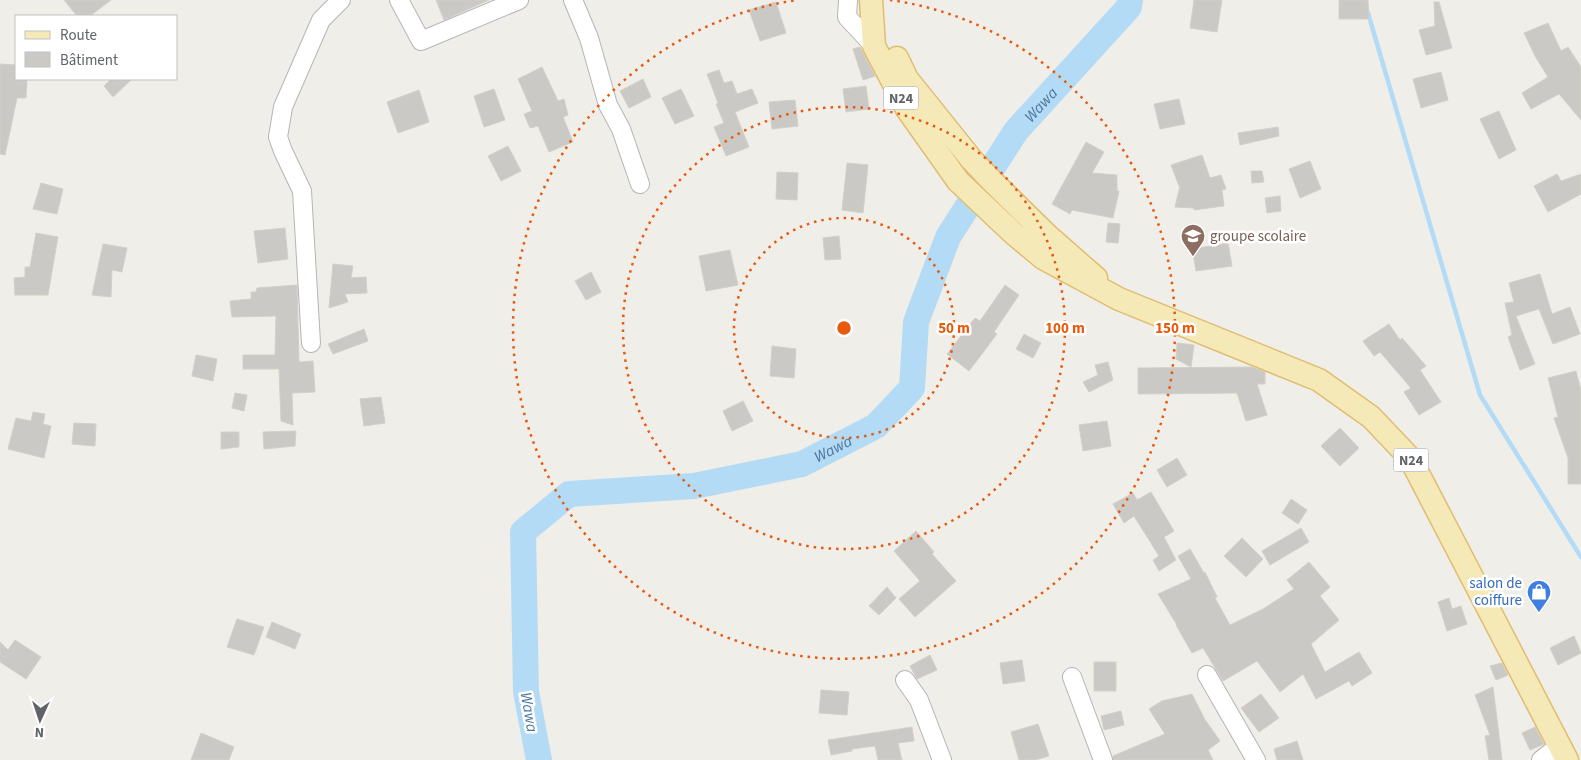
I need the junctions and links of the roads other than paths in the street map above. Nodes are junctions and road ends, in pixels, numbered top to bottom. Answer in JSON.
{"nodes":[{"id":1,"x":341,"y":0,"type":"edge"},
{"id":2,"x":399,"y":0,"type":"edge"},
{"id":3,"x":519,"y":0,"type":"edge"},
{"id":4,"x":573,"y":0,"type":"edge"},
{"id":5,"x":848,"y":0,"type":"edge"},
{"id":6,"x":871,"y":2,"type":"edge"},
{"id":7,"x":874,"y":46,"type":"junction"},
{"id":8,"x":640,"y":184,"type":"dead end"},
{"id":9,"x":1119,"y":299,"type":"junction"},
{"id":10,"x":311,"y":343,"type":"dead end"},
{"id":11,"x":1207,"y":675,"type":"dead end"},
{"id":12,"x":1072,"y":677,"type":"dead end"},
{"id":13,"x":905,"y":680,"type":"dead end"},
{"id":14,"x":1563,"y":753,"type":"edge"},
{"id":15,"x":942,"y":760,"type":"edge"},
{"id":16,"x":1103,"y":760,"type":"edge"},
{"id":17,"x":1256,"y":760,"type":"edge"},
{"id":18,"x":1541,"y":760,"type":"edge"}],
"edges":[{"from":1,"to":10,"type":"street"},
{"from":2,"to":3,"type":"street"},
{"from":4,"to":8,"type":"street"},
{"from":5,"to":7,"type":"street"},
{"from":6,"to":7,"type":"main road","number":"N24"},
{"from":6,"to":9,"type":"main road","number":"N24"},
{"from":7,"to":9,"type":"main road","number":"N24"},
{"from":9,"to":14,"type":"main road","number":"N24"},
{"from":11,"to":17,"type":"street"},
{"from":12,"to":16,"type":"street"},
{"from":13,"to":15,"type":"street"},
{"from":14,"to":18,"type":"street"}]}
